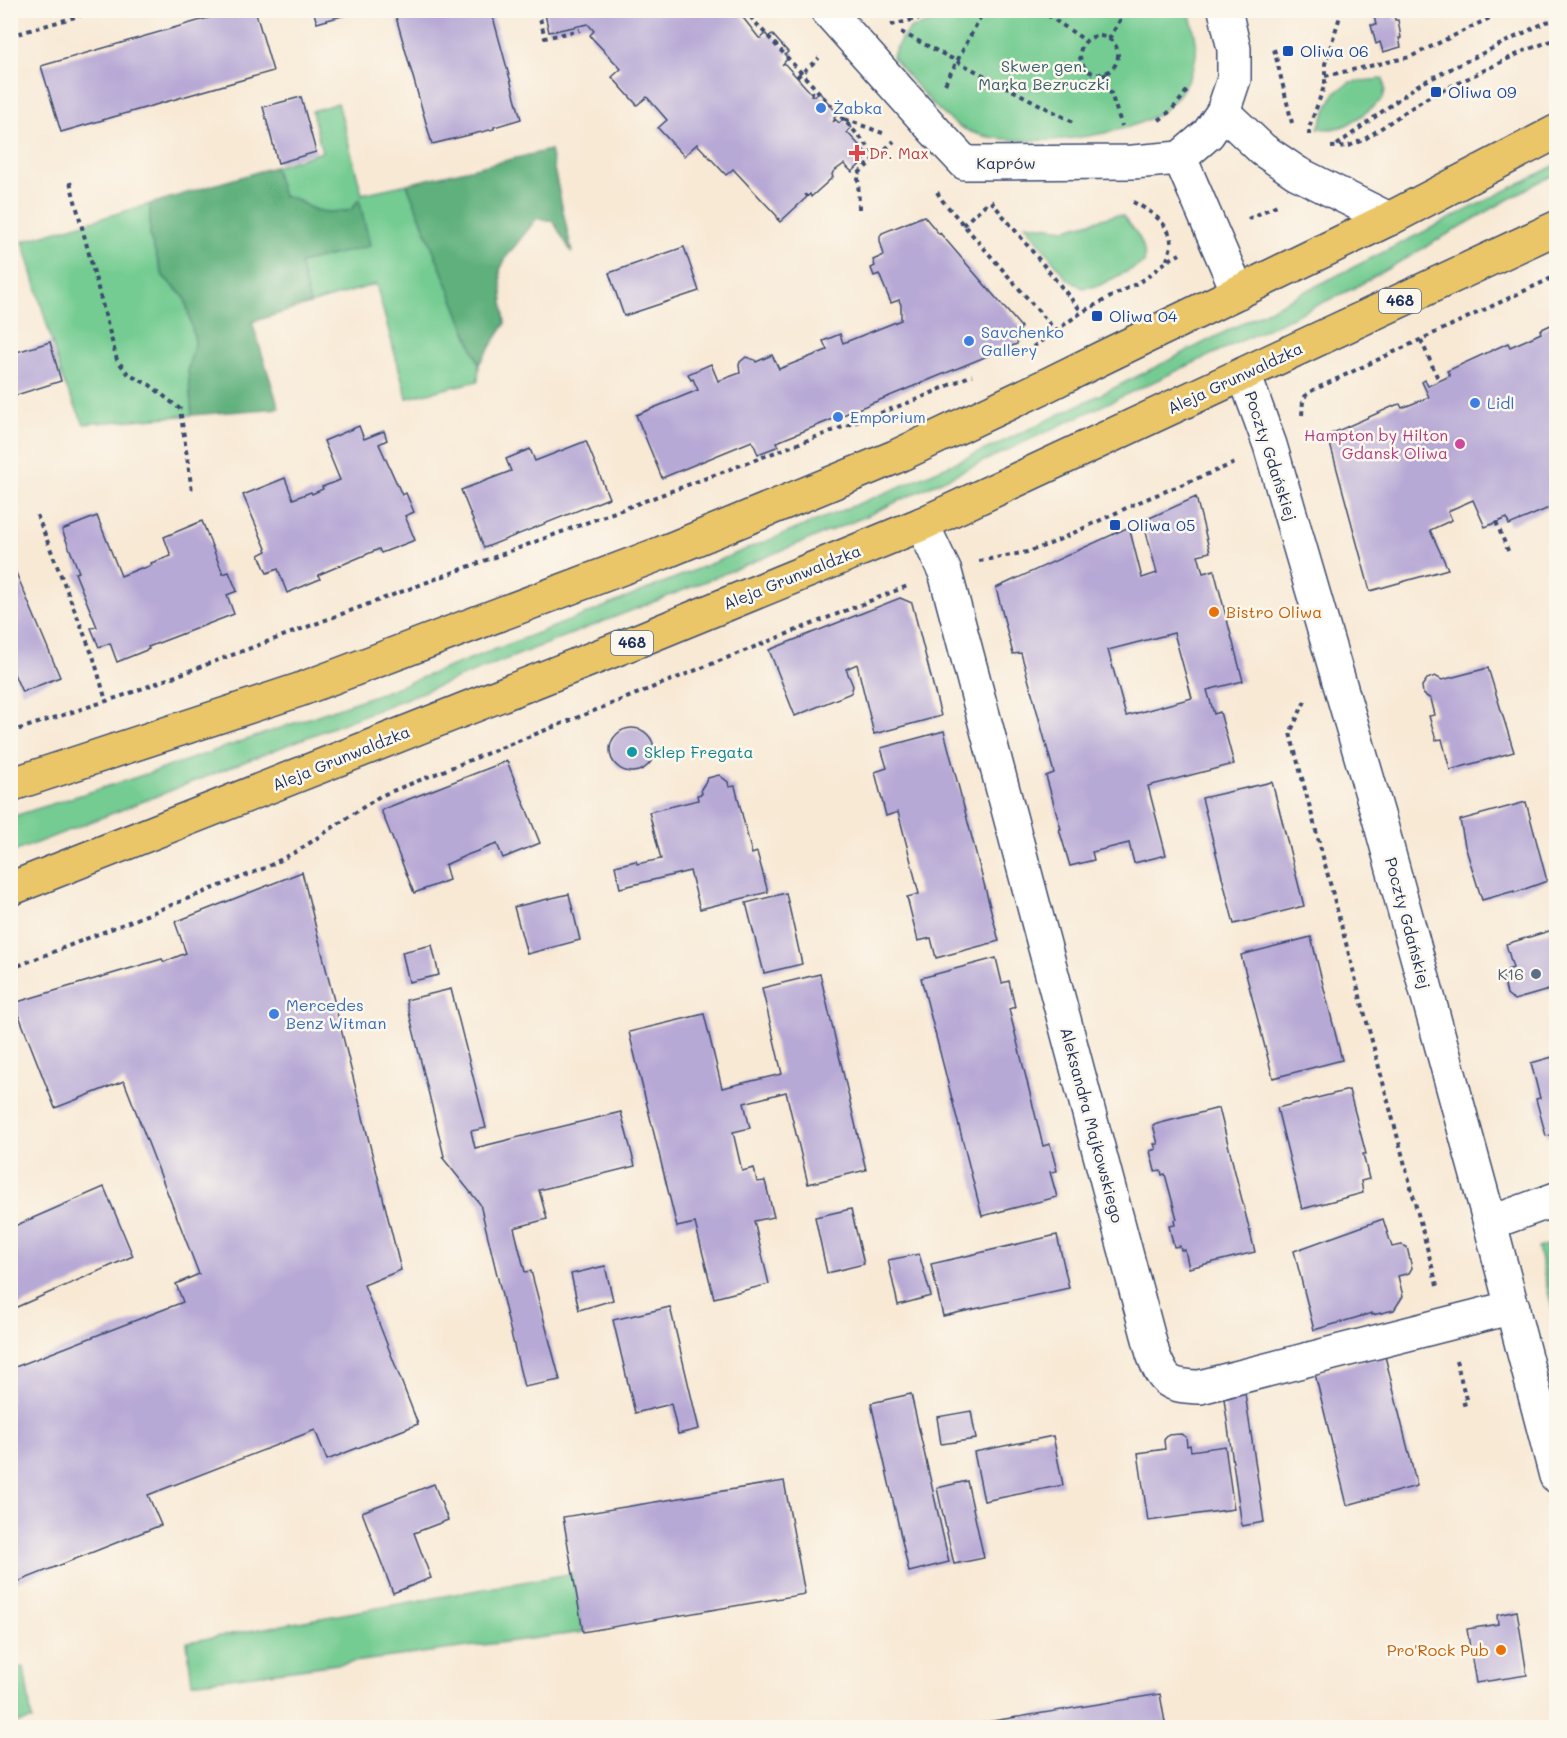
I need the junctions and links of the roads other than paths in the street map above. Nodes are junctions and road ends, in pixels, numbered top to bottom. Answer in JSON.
{"nodes":[{"id":1,"x":827,"y":10,"type":"edge"},
{"id":2,"x":1225,"y":10,"type":"edge"},
{"id":3,"x":1223,"y":112,"type":"junction"},
{"id":4,"x":1557,"y":132,"type":"edge"},
{"id":5,"x":1180,"y":158,"type":"junction"},
{"id":6,"x":1389,"y":219,"type":"junction"},
{"id":7,"x":1557,"y":228,"type":"edge"},
{"id":8,"x":1238,"y":292,"type":"junction"},
{"id":9,"x":1244,"y":374,"type":"junction"},
{"id":10,"x":922,"y":524,"type":"junction"},
{"id":11,"x":10,"y":785,"type":"edge"},
{"id":12,"x":10,"y":889,"type":"edge"},
{"id":13,"x":1557,"y":1199,"type":"edge"},
{"id":14,"x":1490,"y":1223,"type":"junction"},
{"id":15,"x":1513,"y":1307,"type":"junction"},
{"id":16,"x":1557,"y":1476,"type":"edge"}],
"edges":[{"from":1,"to":5,"type":"street","name":"Kaprów"},
{"from":2,"to":3,"type":"street"},
{"from":3,"to":5,"type":"street"},
{"from":3,"to":6,"type":"street"},
{"from":4,"to":6,"type":"main road"},
{"from":5,"to":8,"type":"street"},
{"from":6,"to":8,"type":"main road"},
{"from":7,"to":9,"type":"main road","name":"Aleja Grunwaldzka","number":"468"},
{"from":8,"to":11,"type":"main road"},
{"from":9,"to":10,"type":"main road","name":"Aleja Grunwaldzka","number":"468"},
{"from":9,"to":14,"type":"street","name":"Poczty Gdańskiej"},
{"from":10,"to":12,"type":"main road","name":"Aleja Grunwaldzka","number":"468"},
{"from":10,"to":15,"type":"street","name":"Aleksandra Majkowskiego"},
{"from":13,"to":14,"type":"street"},
{"from":14,"to":15,"type":"street","name":"Poczty Gdańskiej"},
{"from":15,"to":16,"type":"street","name":"Poczty Gdańskiej"}]}
